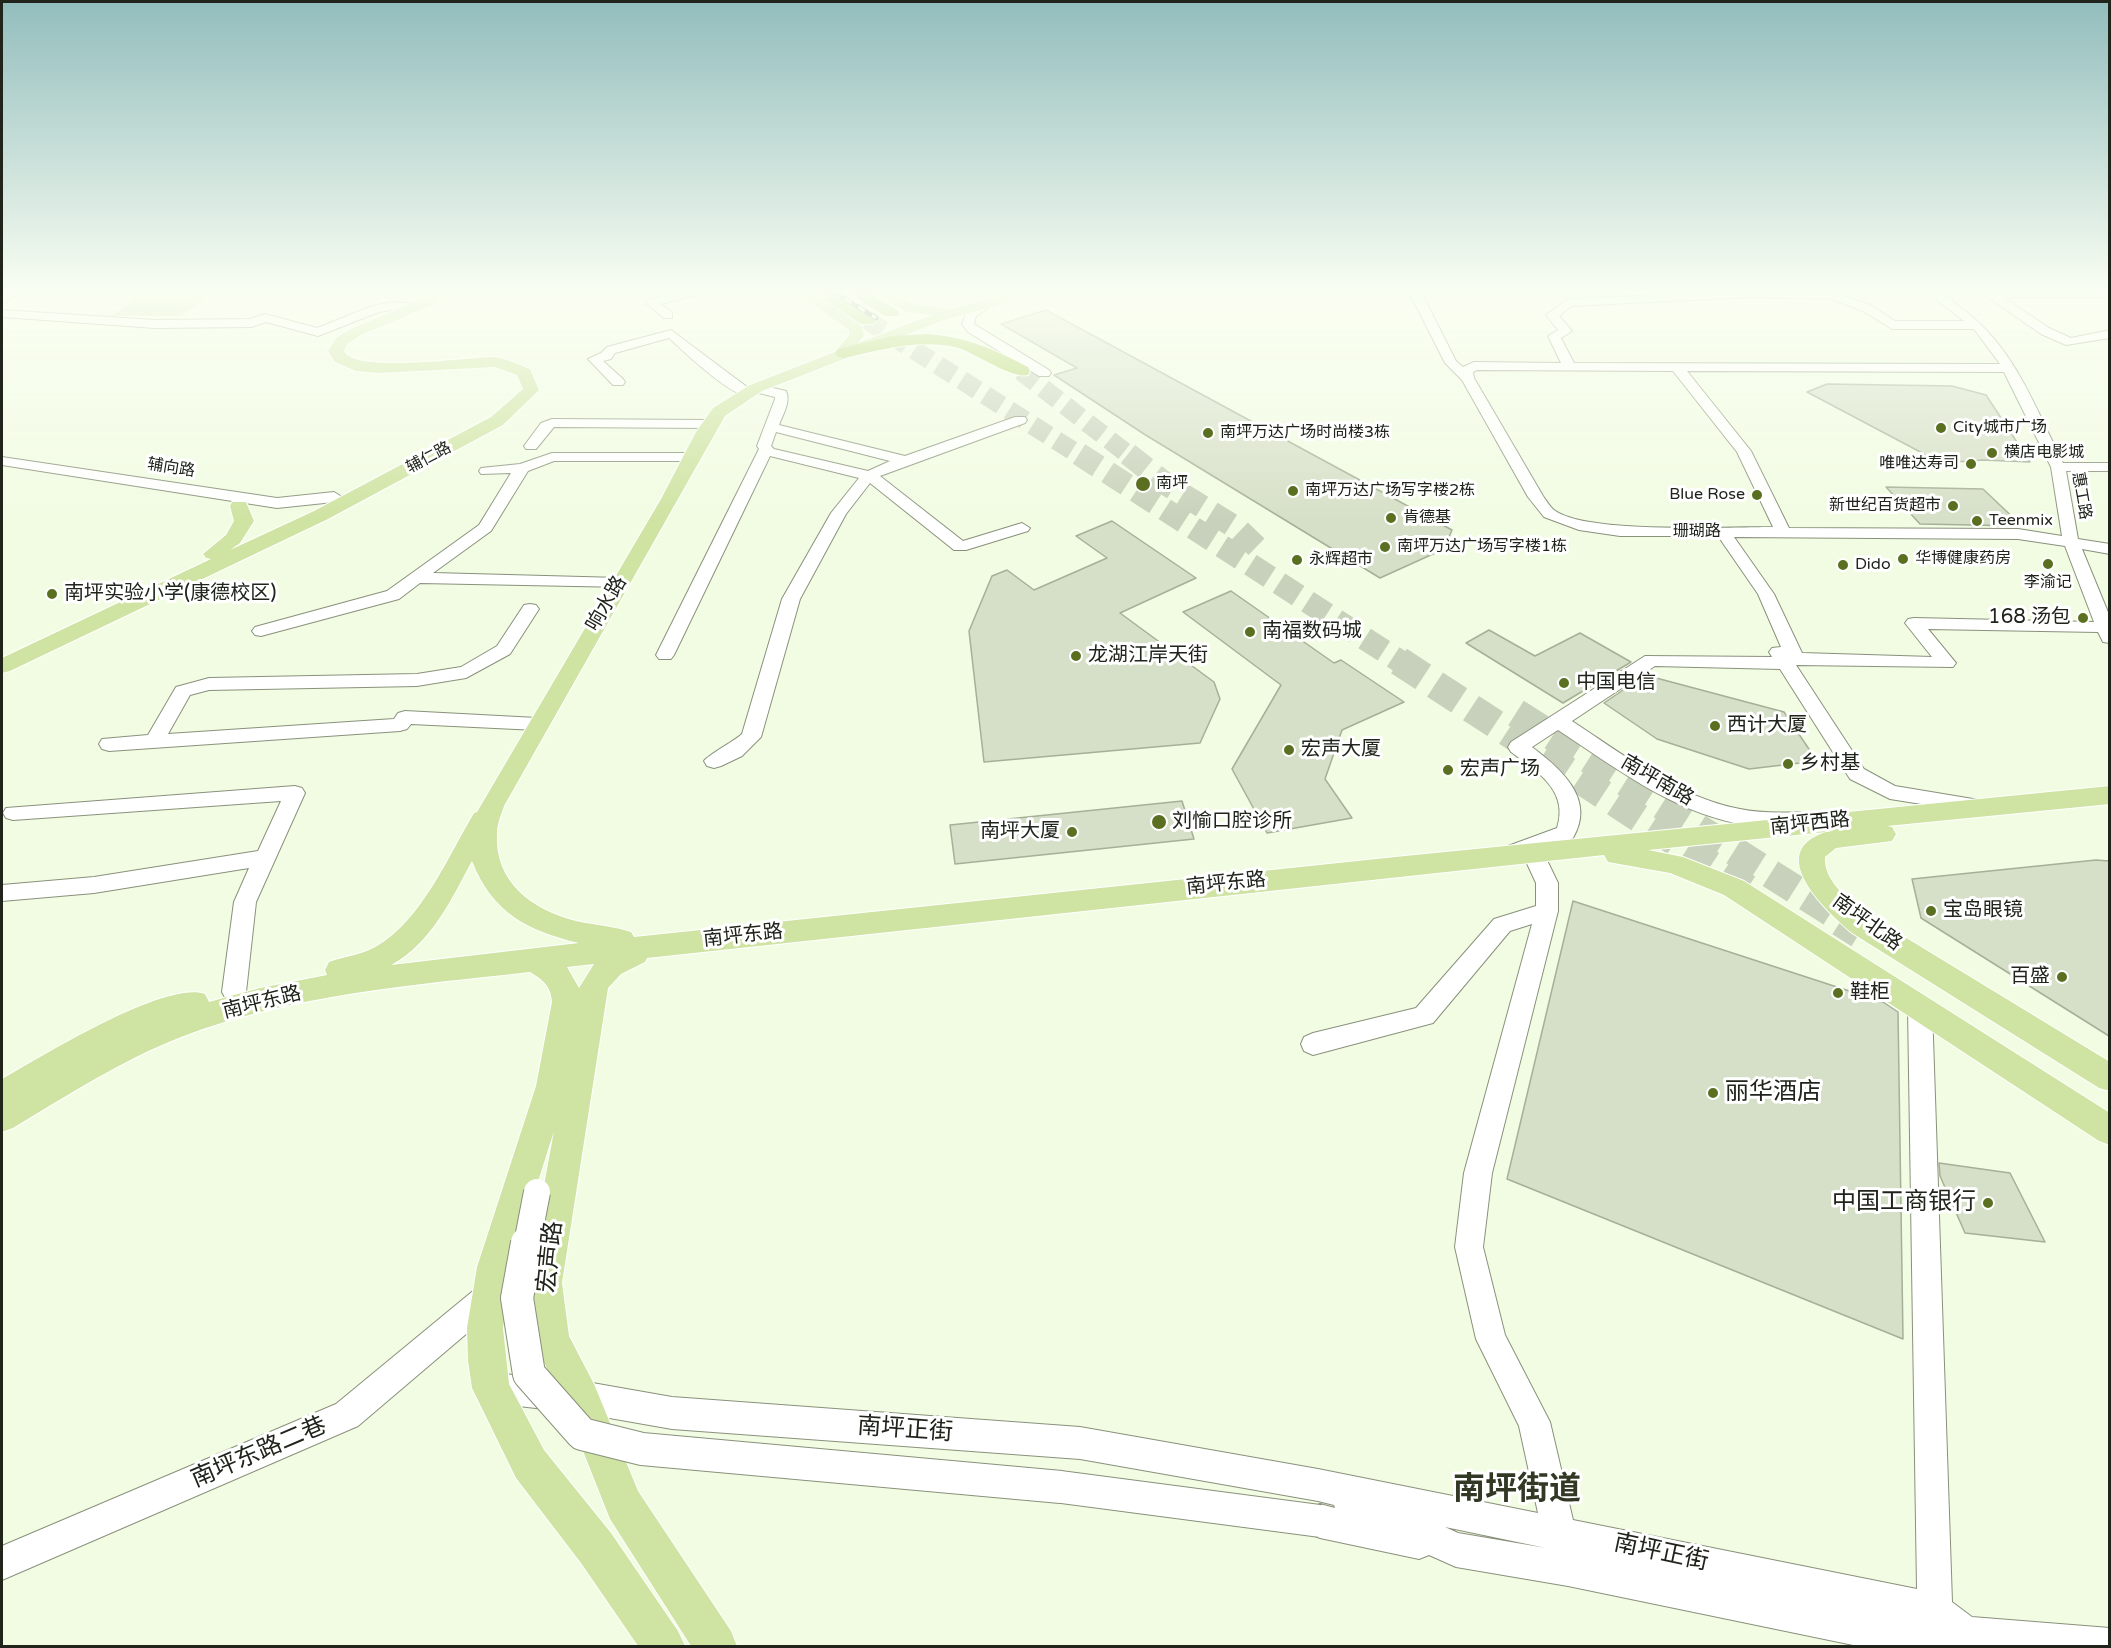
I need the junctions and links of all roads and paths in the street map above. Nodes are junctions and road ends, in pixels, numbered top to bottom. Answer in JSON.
{"nodes":[{"id":1,"x":338,"y":367,"type":"edge"},
{"id":2,"x":366,"y":367,"type":"edge"},
{"id":3,"x":400,"y":367,"type":"edge"},
{"id":4,"x":510,"y":367,"type":"edge"},
{"id":5,"x":602,"y":367,"type":"edge"},
{"id":6,"x":710,"y":367,"type":"edge"},
{"id":7,"x":811,"y":367,"type":"edge"},
{"id":8,"x":1013,"y":367,"type":"edge"},
{"id":9,"x":1034,"y":367,"type":"edge"},
{"id":10,"x":1459,"y":367,"type":"edge"},
{"id":11,"x":1466,"y":367,"type":"edge"},
{"id":12,"x":1570,"y":367,"type":"joint"},
{"id":13,"x":1677,"y":367,"type":"junction"},
{"id":14,"x":2009,"y":368,"type":"joint"},
{"id":15,"x":1021,"y":371,"type":"tunnel mouth"},
{"id":16,"x":1470,"y":372,"type":"junction"},
{"id":17,"x":1044,"y":373,"type":"tunnel mouth"},
{"id":18,"x":618,"y":382,"type":"dead end"},
{"id":19,"x":751,"y":391,"type":"junction"},
{"id":20,"x":1020,"y":420,"type":"dead end"},
{"id":21,"x":710,"y":424,"type":"junction"},
{"id":22,"x":772,"y":427,"type":"junction"},
{"id":23,"x":531,"y":446,"type":"dead end"},
{"id":24,"x":766,"y":449,"type":"junction"},
{"id":25,"x":692,"y":457,"type":"junction"},
{"id":26,"x":2,"y":461,"type":"edge"},
{"id":27,"x":906,"y":461,"type":"junction"},
{"id":28,"x":2058,"y":467,"type":"junction"},
{"id":29,"x":2109,"y":467,"type":"edge"},
{"id":30,"x":522,"y":468,"type":"junction"},
{"id":31,"x":2,"y":470,"type":"edge"},
{"id":32,"x":486,"y":471,"type":"dead end"},
{"id":33,"x":871,"y":476,"type":"junction"},
{"id":34,"x":334,"y":497,"type":"junction"},
{"id":35,"x":239,"y":506,"type":"junction"},
{"id":36,"x":321,"y":515,"type":"junction"},
{"id":37,"x":298,"y":516,"type":"junction"},
{"id":38,"x":1022,"y":528,"type":"dead end"},
{"id":39,"x":1784,"y":531,"type":"junction"},
{"id":40,"x":1717,"y":532,"type":"junction"},
{"id":41,"x":2071,"y":543,"type":"junction"},
{"id":42,"x":2109,"y":549,"type":"edge"},
{"id":43,"x":213,"y":554,"type":"junction"},
{"id":44,"x":416,"y":578,"type":"junction"},
{"id":45,"x":620,"y":583,"type":"junction"},
{"id":46,"x":530,"y":609,"type":"dead end"},
{"id":47,"x":261,"y":632,"type":"dead end"},
{"id":48,"x":2107,"y":633,"type":"edge"},
{"id":49,"x":2,"y":654,"type":"edge"},
{"id":50,"x":664,"y":655,"type":"dead end"},
{"id":51,"x":1786,"y":659,"type":"junction"},
{"id":52,"x":2,"y":666,"type":"edge"},
{"id":53,"x":1559,"y":721,"type":"junction"},
{"id":54,"x":537,"y":724,"type":"junction"},
{"id":55,"x":155,"y":740,"type":"junction"},
{"id":56,"x":109,"y":744,"type":"dead end"},
{"id":57,"x":714,"y":761,"type":"dead end"},
{"id":58,"x":2107,"y":796,"type":"edge"},
{"id":59,"x":491,"y":806,"type":"junction"},
{"id":60,"x":1985,"y":807,"type":"junction"},
{"id":61,"x":13,"y":813,"type":"dead end"},
{"id":62,"x":1836,"y":821,"type":"junction"},
{"id":63,"x":1522,"y":854,"type":"junction"},
{"id":64,"x":265,"y":858,"type":"junction"},
{"id":65,"x":2,"y":893,"type":"edge"},
{"id":66,"x":1547,"y":911,"type":"junction"},
{"id":67,"x":667,"y":944,"type":"junction"},
{"id":68,"x":535,"y":960,"type":"junction"},
{"id":69,"x":386,"y":967,"type":"junction"},
{"id":70,"x":234,"y":992,"type":"junction"},
{"id":71,"x":1920,"y":1008,"type":"junction"},
{"id":72,"x":1313,"y":1044,"type":"dead end"},
{"id":73,"x":2109,"y":1078,"type":"edge"},
{"id":74,"x":552,"y":1086,"type":"junction"},
{"id":75,"x":2,"y":1095,"type":"edge"},
{"id":76,"x":2,"y":1118,"type":"edge"},
{"id":77,"x":2109,"y":1131,"type":"edge"},
{"id":78,"x":489,"y":1296,"type":"junction"},
{"id":79,"x":491,"y":1388,"type":"junction"},
{"id":80,"x":581,"y":1397,"type":"junction"},
{"id":81,"x":1318,"y":1485,"type":"junction"},
{"id":82,"x":1559,"y":1532,"type":"junction"},
{"id":83,"x":1456,"y":1550,"type":"junction"},
{"id":84,"x":2,"y":1563,"type":"edge"},
{"id":85,"x":1568,"y":1569,"type":"junction"},
{"id":86,"x":1935,"y":1610,"type":"junction"},
{"id":87,"x":1946,"y":1642,"type":"edge"},
{"id":88,"x":2109,"y":1646,"type":"edge"},
{"id":89,"x":663,"y":1647,"type":"edge"},
{"id":90,"x":716,"y":1647,"type":"edge"}],
"edges":[{"from":1,"to":34,"type":"main road","name":"辅仁路"},
{"from":2,"to":3,"type":"main road","name":"辅仁路"},
{"from":4,"to":36,"type":"main road","name":"辅仁路"},
{"from":5,"to":18,"type":"street"},
{"from":6,"to":19,"type":"street"},
{"from":7,"to":19,"type":"main road","name":"响水路"},
{"from":8,"to":15,"type":"highway"},
{"from":9,"to":17,"type":"street"},
{"from":10,"to":16,"type":"street","name":"珊瑚路"},
{"from":11,"to":16,"type":"street"},
{"from":12,"to":13,"type":"street"},
{"from":12,"to":16,"type":"street"},
{"from":13,"to":14,"type":"street"},
{"from":13,"to":39,"type":"street"},
{"from":14,"to":28,"type":"street","name":"惠工路"},
{"from":16,"to":40,"type":"street","name":"珊瑚路"},
{"from":19,"to":21,"type":"main road","name":"响水路"},
{"from":19,"to":22,"type":"street"},
{"from":20,"to":27,"type":"street"},
{"from":21,"to":23,"type":"street"},
{"from":21,"to":25,"type":"main road","name":"响水路"},
{"from":22,"to":24,"type":"street"},
{"from":22,"to":27,"type":"street"},
{"from":24,"to":33,"type":"street"},
{"from":24,"to":50,"type":"street"},
{"from":25,"to":30,"type":"street"},
{"from":25,"to":45,"type":"main road","name":"响水路"},
{"from":26,"to":34,"type":"street","name":"辅向路"},
{"from":27,"to":33,"type":"street"},
{"from":28,"to":29,"type":"street"},
{"from":28,"to":41,"type":"street","name":"惠工路"},
{"from":30,"to":32,"type":"street"},
{"from":30,"to":44,"type":"street"},
{"from":31,"to":35,"type":"street","name":"辅向路"},
{"from":33,"to":38,"type":"street"},
{"from":33,"to":57,"type":"street"},
{"from":34,"to":37,"type":"main road","name":"辅仁路"},
{"from":35,"to":37,"type":"street","name":"辅向路"},
{"from":35,"to":43,"type":"main road"},
{"from":36,"to":37,"type":"street","name":"辅向路"},
{"from":36,"to":52,"type":"main road","name":"辅仁路"},
{"from":37,"to":43,"type":"main road","name":"辅仁路"},
{"from":39,"to":40,"type":"street","name":"珊瑚路"},
{"from":39,"to":41,"type":"street","name":"珊瑚路"},
{"from":40,"to":51,"type":"street"},
{"from":41,"to":42,"type":"street","name":"珊瑚路"},
{"from":41,"to":48,"type":"street","name":"惠工路"},
{"from":43,"to":49,"type":"main road","name":"辅仁路"},
{"from":44,"to":45,"type":"street"},
{"from":44,"to":47,"type":"street"},
{"from":45,"to":54,"type":"main road","name":"响水路"},
{"from":46,"to":55,"type":"street"},
{"from":48,"to":51,"type":"street"},
{"from":51,"to":53,"type":"street"},
{"from":51,"to":60,"type":"street"},
{"from":53,"to":62,"type":"street","name":"南坪南路"},
{"from":53,"to":63,"type":"street"},
{"from":54,"to":55,"type":"street"},
{"from":54,"to":59,"type":"main road","name":"响水路"},
{"from":55,"to":56,"type":"street"},
{"from":58,"to":60,"type":"main road","name":"南坪西路"},
{"from":58,"to":73,"type":"main road","name":"南坪北路"},
{"from":59,"to":67,"type":"main road","name":"响水路"},
{"from":59,"to":69,"type":"main road","name":"南坪东路"},
{"from":60,"to":62,"type":"main road","name":"南坪西路"},
{"from":61,"to":64,"type":"street"},
{"from":62,"to":63,"type":"main road","name":"南坪西路"},
{"from":63,"to":66,"type":"street"},
{"from":63,"to":67,"type":"main road","name":"南坪东路"},
{"from":63,"to":71,"type":"main road","name":"南坪北路"},
{"from":64,"to":65,"type":"street"},
{"from":64,"to":70,"type":"street"},
{"from":66,"to":72,"type":"street"},
{"from":66,"to":82,"type":"street"},
{"from":67,"to":68,"type":"main road","name":"南坪东路"},
{"from":67,"to":80,"type":"main road","name":"宏声路"},
{"from":68,"to":69,"type":"main road","name":"南坪东路"},
{"from":68,"to":74,"type":"main road"},
{"from":69,"to":70,"type":"main road","name":"南坪东路"},
{"from":69,"to":76,"type":"main road","name":"南坪东路"},
{"from":70,"to":75,"type":"main road","name":"南坪东路"},
{"from":71,"to":77,"type":"main road","name":"南坪北路"},
{"from":71,"to":86,"type":"street"},
{"from":74,"to":78,"type":"main road"},
{"from":74,"to":83,"type":"street","bridge":true},
{"from":78,"to":79,"type":"main road"},
{"from":78,"to":84,"type":"street","name":"南坪东路二巷"},
{"from":79,"to":80,"type":"street","name":"南坪正街"},
{"from":79,"to":89,"type":"main road"},
{"from":80,"to":81,"type":"street","name":"南坪正街"},
{"from":80,"to":90,"type":"main road","name":"宏声路"},
{"from":81,"to":82,"type":"street","name":"南坪正街"},
{"from":81,"to":83,"type":"street","name":"南坪正街"},
{"from":82,"to":85,"type":"street"},
{"from":82,"to":86,"type":"street","name":"南坪正街"},
{"from":83,"to":85,"type":"street","name":"南坪正街"},
{"from":85,"to":87,"type":"street","name":"南坪正街"},
{"from":86,"to":87,"type":"street","name":"南坪正街"},
{"from":87,"to":88,"type":"street"}]}
